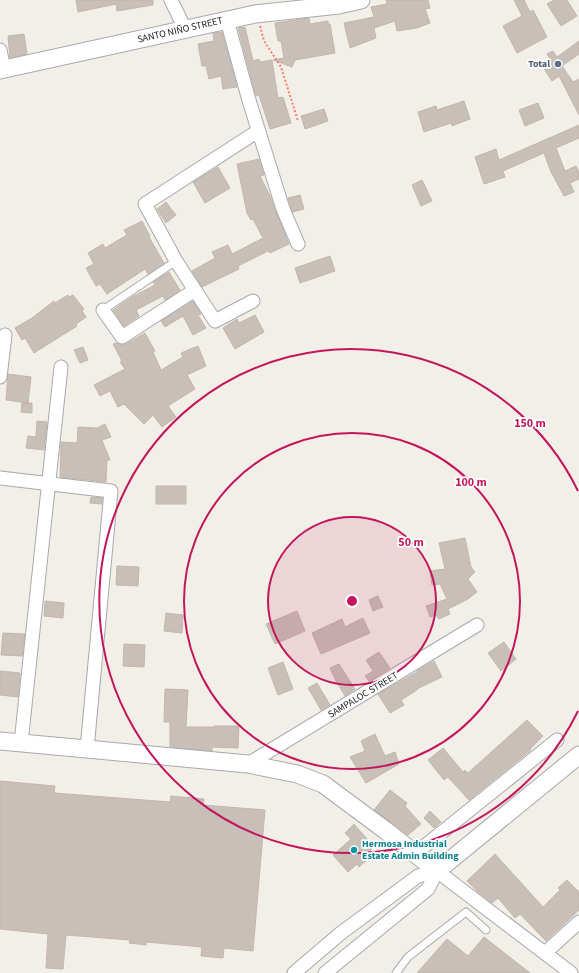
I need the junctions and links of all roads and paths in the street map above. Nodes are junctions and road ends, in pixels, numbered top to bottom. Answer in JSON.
{"nodes":[{"id":1,"x":171,"y":0,"type":"edge"},
{"id":2,"x":361,"y":0,"type":"edge"},
{"id":3,"x":256,"y":14,"type":"junction"},
{"id":4,"x":226,"y":20,"type":"junction"},
{"id":5,"x":184,"y":29,"type":"junction"},
{"id":6,"x":0,"y":50,"type":"edge"},
{"id":7,"x":2,"y":70,"type":"edge"},
{"id":8,"x":298,"y":121,"type":"dead end"},
{"id":9,"x":258,"y":131,"type":"junction"},
{"id":10,"x":298,"y":244,"type":"dead end"},
{"id":11,"x":176,"y":261,"type":"junction"},
{"id":12,"x":195,"y":290,"type":"junction"},
{"id":13,"x":253,"y":301,"type":"dead end"},
{"id":14,"x":103,"y":310,"type":"joint"},
{"id":15,"x":5,"y":335,"type":"dead end"},
{"id":16,"x":61,"y":367,"type":"dead end"},
{"id":17,"x":0,"y":377,"type":"edge"},
{"id":18,"x":0,"y":478,"type":"edge"},
{"id":19,"x":49,"y":484,"type":"junction"},
{"id":20,"x":476,"y":625,"type":"dead end"},
{"id":21,"x":557,"y":740,"type":"dead end"},
{"id":22,"x":0,"y":741,"type":"edge"},
{"id":23,"x":21,"y":743,"type":"junction"},
{"id":24,"x":87,"y":749,"type":"junction"},
{"id":25,"x":579,"y":755,"type":"edge"},
{"id":26,"x":248,"y":764,"type":"junction"},
{"id":27,"x":416,"y":853,"type":"junction"},
{"id":28,"x":438,"y":871,"type":"junction"},
{"id":29,"x":579,"y":922,"type":"edge"},
{"id":30,"x":486,"y":930,"type":"dead end"},
{"id":31,"x":545,"y":953,"type":"junction"},
{"id":32,"x":294,"y":973,"type":"edge"},
{"id":33,"x":325,"y":973,"type":"edge"},
{"id":34,"x":396,"y":973,"type":"edge"},
{"id":35,"x":571,"y":973,"type":"edge"}],
"edges":[{"from":1,"to":5,"type":"street"},
{"from":2,"to":3,"type":"street","name":"SANTO NIÑO STREET"},
{"from":3,"to":4,"type":"street","name":"SANTO NIÑO STREET"},
{"from":3,"to":8,"type":"path"},
{"from":4,"to":5,"type":"street","name":"SANTO NIÑO STREET"},
{"from":4,"to":9,"type":"street"},
{"from":5,"to":7,"type":"street","name":"SANTO NIÑO STREET"},
{"from":6,"to":7,"type":"street"},
{"from":9,"to":10,"type":"street"},
{"from":9,"to":11,"type":"street"},
{"from":11,"to":12,"type":"street"},
{"from":11,"to":14,"type":"lane"},
{"from":12,"to":13,"type":"street"},
{"from":12,"to":14,"type":"street"},
{"from":15,"to":17,"type":"street"},
{"from":16,"to":19,"type":"street"},
{"from":18,"to":19,"type":"street"},
{"from":19,"to":23,"type":"street"},
{"from":19,"to":24,"type":"street"},
{"from":20,"to":26,"type":"street","name":"SAMPALOC STREET"},
{"from":21,"to":27,"type":"street"},
{"from":22,"to":23,"type":"street"},
{"from":23,"to":24,"type":"street"},
{"from":24,"to":26,"type":"street"},
{"from":25,"to":28,"type":"street"},
{"from":26,"to":27,"type":"street"},
{"from":27,"to":28,"type":"street"},
{"from":28,"to":31,"type":"street"},
{"from":28,"to":32,"type":"street"},
{"from":28,"to":33,"type":"street"},
{"from":29,"to":31,"type":"street"},
{"from":30,"to":34,"type":"lane"},
{"from":31,"to":35,"type":"street"}]}
